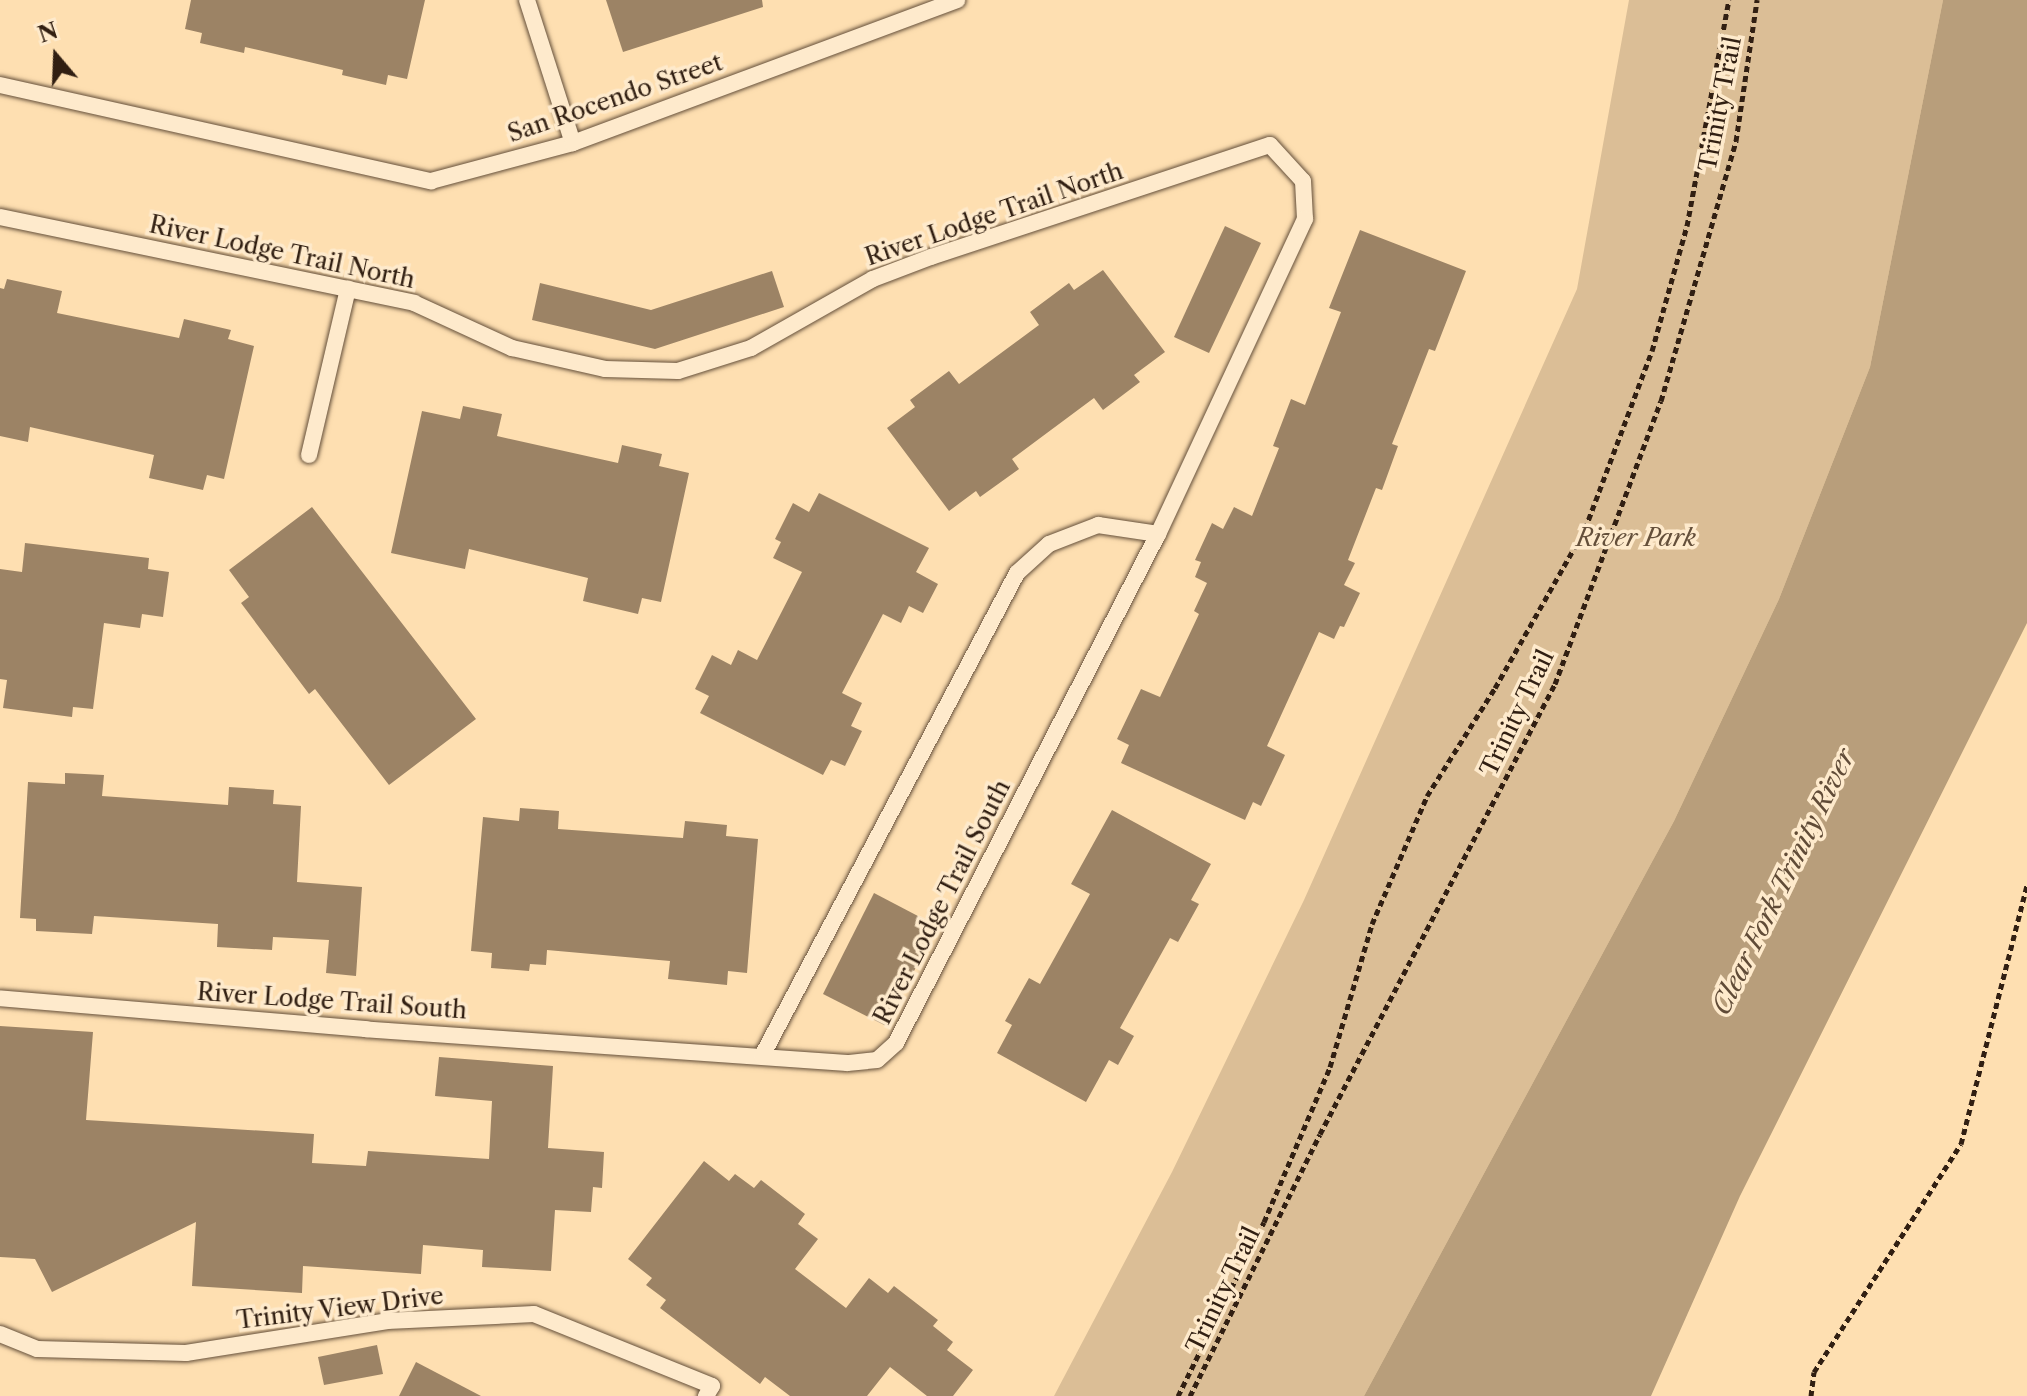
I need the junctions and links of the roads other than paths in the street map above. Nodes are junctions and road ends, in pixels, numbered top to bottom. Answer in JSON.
{"nodes":[{"id":1,"x":527,"y":0,"type":"edge"},
{"id":2,"x":957,"y":0,"type":"edge"},
{"id":3,"x":0,"y":85,"type":"edge"},
{"id":4,"x":573,"y":143,"type":"junction"},
{"id":5,"x":1270,"y":145,"type":"joint"},
{"id":6,"x":0,"y":217,"type":"edge"},
{"id":7,"x":348,"y":289,"type":"junction"},
{"id":8,"x":309,"y":455,"type":"dead end"},
{"id":9,"x":1158,"y":534,"type":"junction"},
{"id":10,"x":0,"y":998,"type":"edge"},
{"id":11,"x":762,"y":1056,"type":"junction"},
{"id":12,"x":0,"y":1334,"type":"edge"},
{"id":13,"x":706,"y":1396,"type":"edge"}],
"edges":[{"from":1,"to":4,"type":"lane"},
{"from":2,"to":4,"type":"lane","name":"San Rocendo Street"},
{"from":3,"to":4,"type":"lane","name":"San Rocendo Street"},
{"from":5,"to":7,"type":"lane","name":"River Lodge Trail North"},
{"from":5,"to":9,"type":"lane","name":"River Lodge Trail South"},
{"from":6,"to":7,"type":"lane","name":"River Lodge Trail North"},
{"from":7,"to":8,"type":"lane"},
{"from":9,"to":11,"type":"lane"},
{"from":9,"to":11,"type":"lane","name":"River Lodge Trail South"},
{"from":10,"to":11,"type":"lane","name":"River Lodge Trail South"},
{"from":12,"to":13,"type":"lane","name":"Trinity View Drive"}]}
